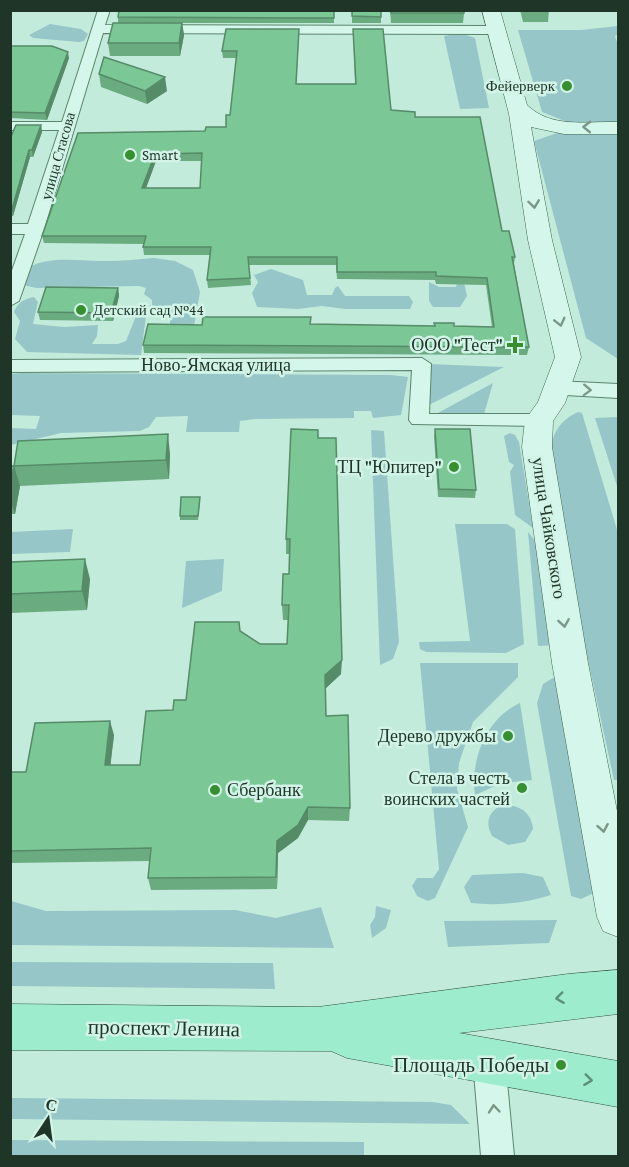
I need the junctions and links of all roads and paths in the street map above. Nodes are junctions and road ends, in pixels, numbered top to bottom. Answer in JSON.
{"nodes":[{"id":1,"x":104,"y":10,"type":"edge"},
{"id":2,"x":491,"y":10,"type":"edge"},
{"id":3,"x":98,"y":29,"type":"junction"},
{"id":4,"x":495,"y":30,"type":"junction"},
{"id":5,"x":517,"y":107,"type":"junction"},
{"id":6,"x":10,"y":126,"type":"edge"},
{"id":7,"x":66,"y":126,"type":"junction"},
{"id":8,"x":556,"y":127,"type":"junction"},
{"id":9,"x":618,"y":128,"type":"edge"},
{"id":10,"x":526,"y":146,"type":"junction"},
{"id":11,"x":10,"y":229,"type":"edge"},
{"id":12,"x":36,"y":229,"type":"junction"},
{"id":13,"x":10,"y":301,"type":"edge"},
{"id":14,"x":10,"y":366,"type":"edge"},
{"id":15,"x":556,"y":389,"type":"junction"},
{"id":16,"x":618,"y":391,"type":"edge"},
{"id":17,"x":539,"y":420,"type":"junction"},
{"id":18,"x":618,"y":917,"type":"edge"},
{"id":19,"x":618,"y":992,"type":"edge"},
{"id":20,"x":10,"y":1027,"type":"edge"},
{"id":21,"x":318,"y":1030,"type":"junction"},
{"id":22,"x":489,"y":1061,"type":"junction"},
{"id":23,"x":618,"y":1084,"type":"edge"},
{"id":24,"x":498,"y":1156,"type":"edge"}],
"edges":[{"from":1,"to":3,"type":"street","name":"улица Стасова"},
{"from":2,"to":4,"type":"main road","name":"улица Чайковского"},
{"from":3,"to":4,"type":"street"},
{"from":3,"to":7,"type":"street","name":"улица Стасова"},
{"from":4,"to":5,"type":"main road","name":"улица Чайковского"},
{"from":5,"to":8,"type":"main road"},
{"from":5,"to":10,"type":"main road","name":"улица Чайковского"},
{"from":6,"to":7,"type":"street"},
{"from":7,"to":12,"type":"street","name":"улица Стасова"},
{"from":9,"to":8,"type":"main road","one_way":true},
{"from":8,"to":10,"type":"main road"},
{"from":10,"to":15,"type":"main road","name":"улица Чайковского","one_way":true},
{"from":11,"to":12,"type":"street"},
{"from":12,"to":13,"type":"street","name":"улица Стасова"},
{"from":14,"to":17,"type":"street","name":"Ново-Ямская улица"},
{"from":15,"to":16,"type":"street","one_way":true},
{"from":15,"to":17,"type":"main road","name":"улица Чайковского"},
{"from":17,"to":18,"type":"main road","name":"улица Чайковского","one_way":true},
{"from":19,"to":21,"type":"main road","name":"проспект Ленина","one_way":true},
{"from":20,"to":21,"type":"main road","name":"проспект Ленина"},
{"from":21,"to":22,"type":"main road","name":"проспект Ленина"},
{"from":22,"to":23,"type":"main road","name":"проспект Ленина","one_way":true},
{"from":24,"to":22,"type":"street","one_way":true}]}
